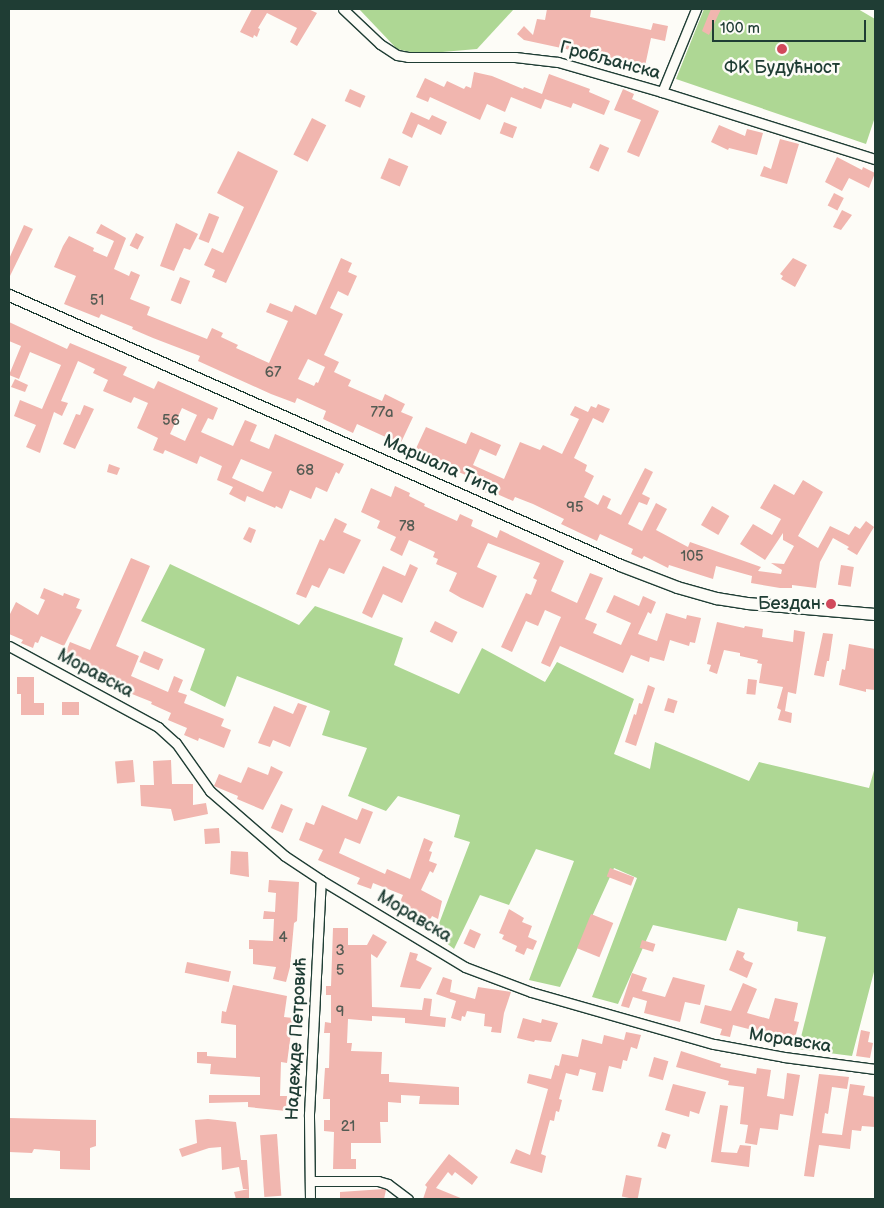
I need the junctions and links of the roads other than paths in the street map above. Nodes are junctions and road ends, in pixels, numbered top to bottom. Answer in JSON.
{"nodes":[{"id":1,"x":344,"y":9,"type":"edge"},
{"id":2,"x":696,"y":9,"type":"edge"},
{"id":3,"x":662,"y":92,"type":"junction"},
{"id":4,"x":875,"y":160,"type":"edge"},
{"id":5,"x":9,"y":295,"type":"edge"},
{"id":6,"x":875,"y":614,"type":"edge"},
{"id":7,"x":9,"y":646,"type":"edge"},
{"id":8,"x":321,"y":880,"type":"junction"},
{"id":9,"x":875,"y":1070,"type":"edge"},
{"id":10,"x":310,"y":1181,"type":"junction"},
{"id":11,"x":310,"y":1199,"type":"edge"},
{"id":12,"x":408,"y":1199,"type":"edge"}],
"edges":[{"from":1,"to":3,"type":"street","name":"Гробљанска"},
{"from":2,"to":3,"type":"street"},
{"from":3,"to":4,"type":"street","name":"Гробљанска"},
{"from":5,"to":6,"type":"main road","name":"Маршала Тита"},
{"from":7,"to":8,"type":"street","name":"Моравска"},
{"from":8,"to":9,"type":"street","name":"Моравска"},
{"from":8,"to":10,"type":"street","name":"Надежде Петровић"},
{"from":10,"to":11,"type":"street","name":"Надежде Петровић"},
{"from":10,"to":12,"type":"street"}]}
